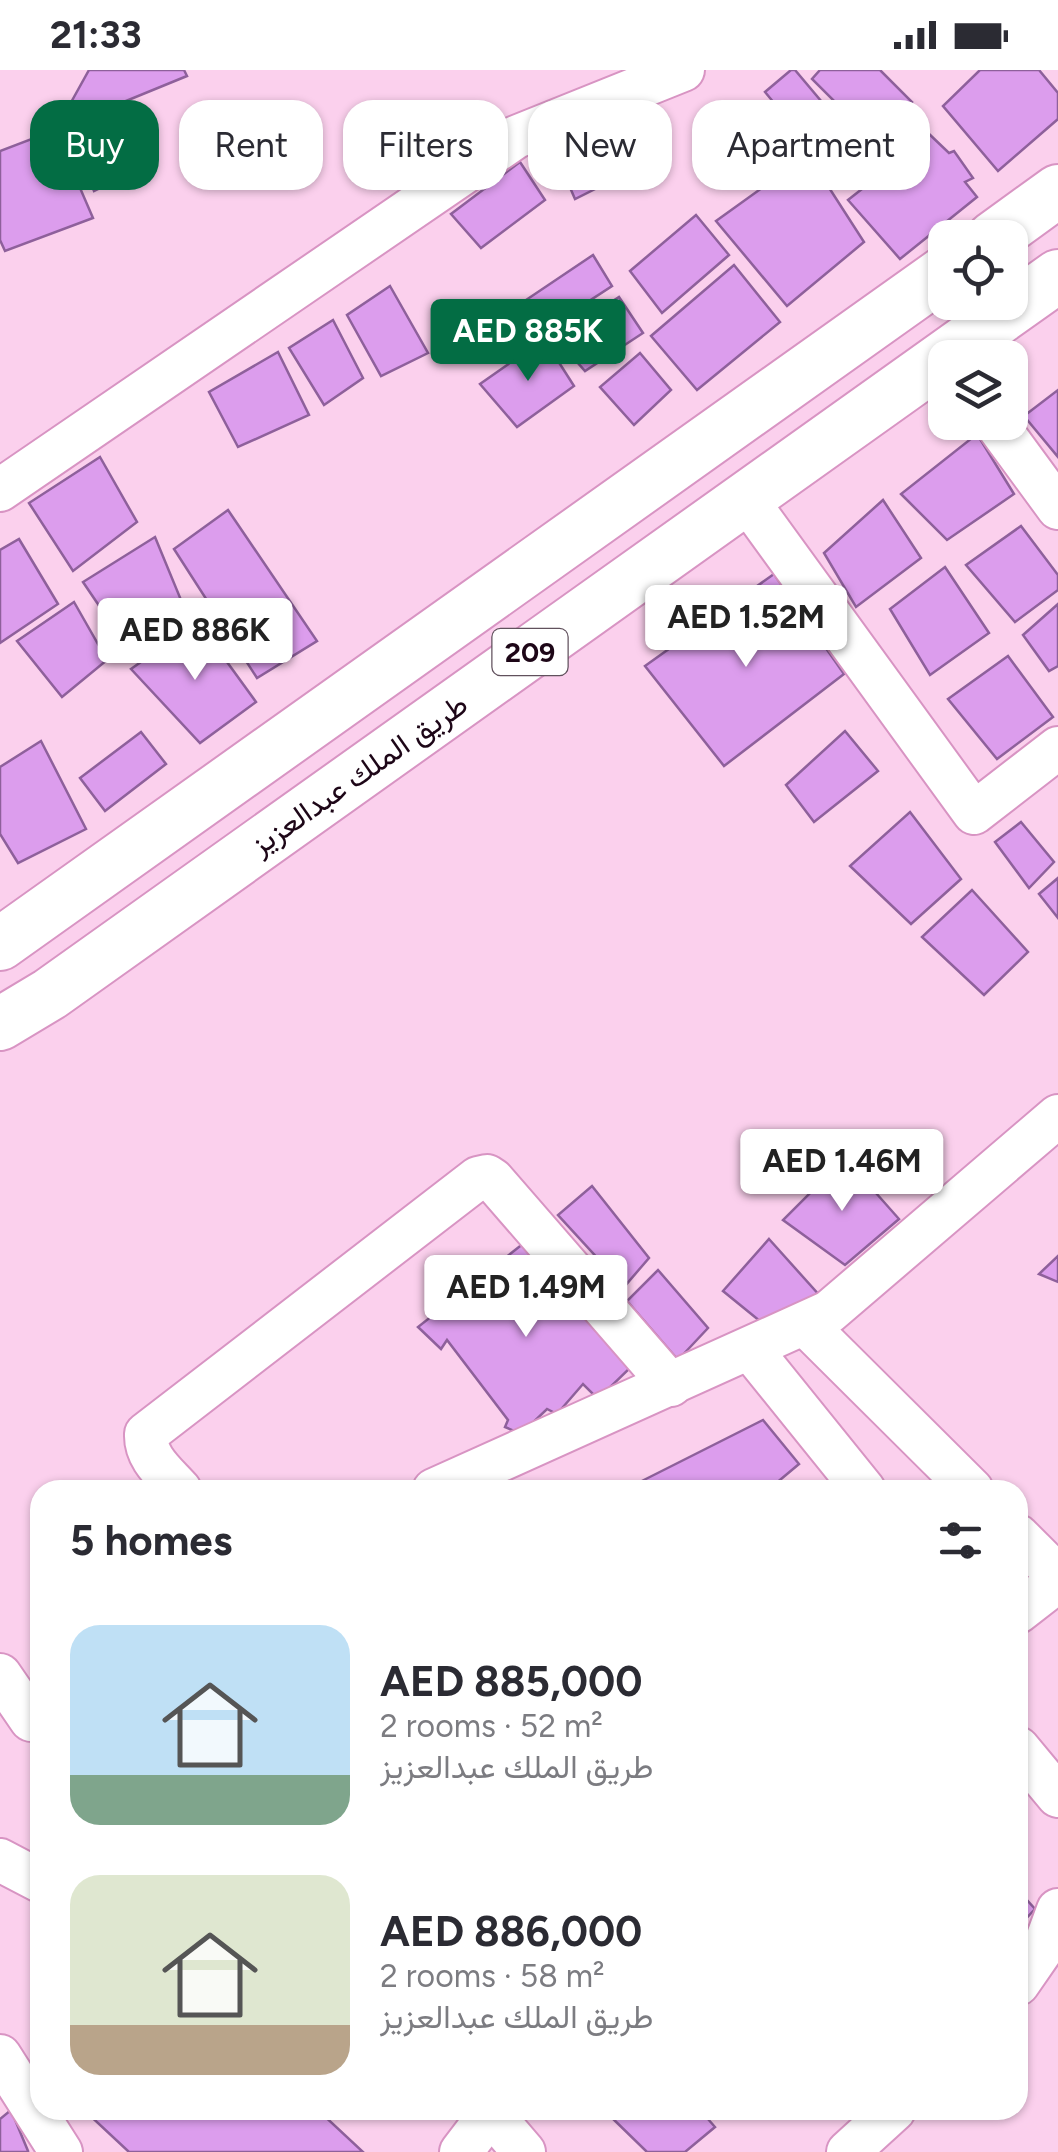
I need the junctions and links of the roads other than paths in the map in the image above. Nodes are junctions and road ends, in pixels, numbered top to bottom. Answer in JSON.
{"nodes":[{"id":1,"x":683,"y":70,"type":"edge"},
{"id":2,"x":1058,"y":191,"type":"edge"},
{"id":3,"x":1018,"y":220,"type":"edge"},
{"id":4,"x":1058,"y":276,"type":"edge"},
{"id":5,"x":928,"y":284,"type":"edge"},
{"id":6,"x":970,"y":340,"type":"edge"},
{"id":7,"x":928,"y":370,"type":"edge"},
{"id":8,"x":1007,"y":440,"type":"edge"},
{"id":9,"x":0,"y":490,"type":"edge"},
{"id":10,"x":746,"y":499,"type":"junction"},
{"id":11,"x":1058,"y":508,"type":"edge"},
{"id":12,"x":1058,"y":748,"type":"edge"},
{"id":13,"x":3,"y":936,"type":"edge"},
{"id":14,"x":0,"y":1024,"type":"edge"},
{"id":15,"x":1058,"y":1116,"type":"edge"},
{"id":16,"x":805,"y":1324,"type":"junction"},
{"id":17,"x":750,"y":1350,"type":"junction"},
{"id":18,"x":671,"y":1385,"type":"junction"},
{"id":19,"x":171,"y":1480,"type":"edge"},
{"id":20,"x":457,"y":1480,"type":"edge"},
{"id":21,"x":856,"y":1480,"type":"edge"},
{"id":22,"x":962,"y":1480,"type":"edge"},
{"id":23,"x":1028,"y":1546,"type":"edge"},
{"id":24,"x":1058,"y":1578,"type":"edge"},
{"id":25,"x":1028,"y":1604,"type":"edge"},
{"id":26,"x":1028,"y":1760,"type":"edge"},
{"id":27,"x":1058,"y":1796,"type":"edge"},
{"id":28,"x":0,"y":1860,"type":"edge"},
{"id":29,"x":30,"y":1876,"type":"edge"},
{"id":30,"x":1058,"y":1910,"type":"edge"},
{"id":31,"x":1028,"y":1970,"type":"edge"},
{"id":32,"x":4,"y":2072,"type":"edge"},
{"id":33,"x":30,"y":2108,"type":"edge"},
{"id":34,"x":38,"y":2120,"type":"edge"},
{"id":35,"x":484,"y":2120,"type":"edge"},
{"id":36,"x":498,"y":2120,"type":"edge"},
{"id":37,"x":883,"y":2120,"type":"edge"},
{"id":38,"x":61,"y":2152,"type":"edge"},
{"id":39,"x":461,"y":2152,"type":"edge"},
{"id":40,"x":524,"y":2152,"type":"edge"},
{"id":41,"x":848,"y":2152,"type":"edge"}],
"edges":[{"from":1,"to":9,"type":"street"},
{"from":2,"to":3,"type":"main road"},
{"from":4,"to":6,"type":"main road","name":"طريق الملك عبدالعزيز","number":"209"},
{"from":5,"to":13,"type":"main road","number":"209"},
{"from":7,"to":10,"type":"main road","name":"طريق الملك عبدالعزيز","number":"209"},
{"from":8,"to":11,"type":"street"},
{"from":10,"to":12,"type":"street"},
{"from":10,"to":14,"type":"main road","name":"طريق الملك عبدالعزيز","number":"209"},
{"from":15,"to":16,"type":"street"},
{"from":16,"to":17,"type":"street"},
{"from":16,"to":22,"type":"street"},
{"from":17,"to":18,"type":"street"},
{"from":17,"to":21,"type":"street"},
{"from":18,"to":19,"type":"street"},
{"from":18,"to":20,"type":"street"},
{"from":23,"to":24,"type":"street"},
{"from":24,"to":25,"type":"street"},
{"from":26,"to":27,"type":"street"},
{"from":28,"to":29,"type":"street"},
{"from":30,"to":31,"type":"street"},
{"from":32,"to":33,"type":"street"},
{"from":34,"to":38,"type":"street"},
{"from":35,"to":39,"type":"street"},
{"from":36,"to":40,"type":"street"},
{"from":37,"to":41,"type":"street"}]}
